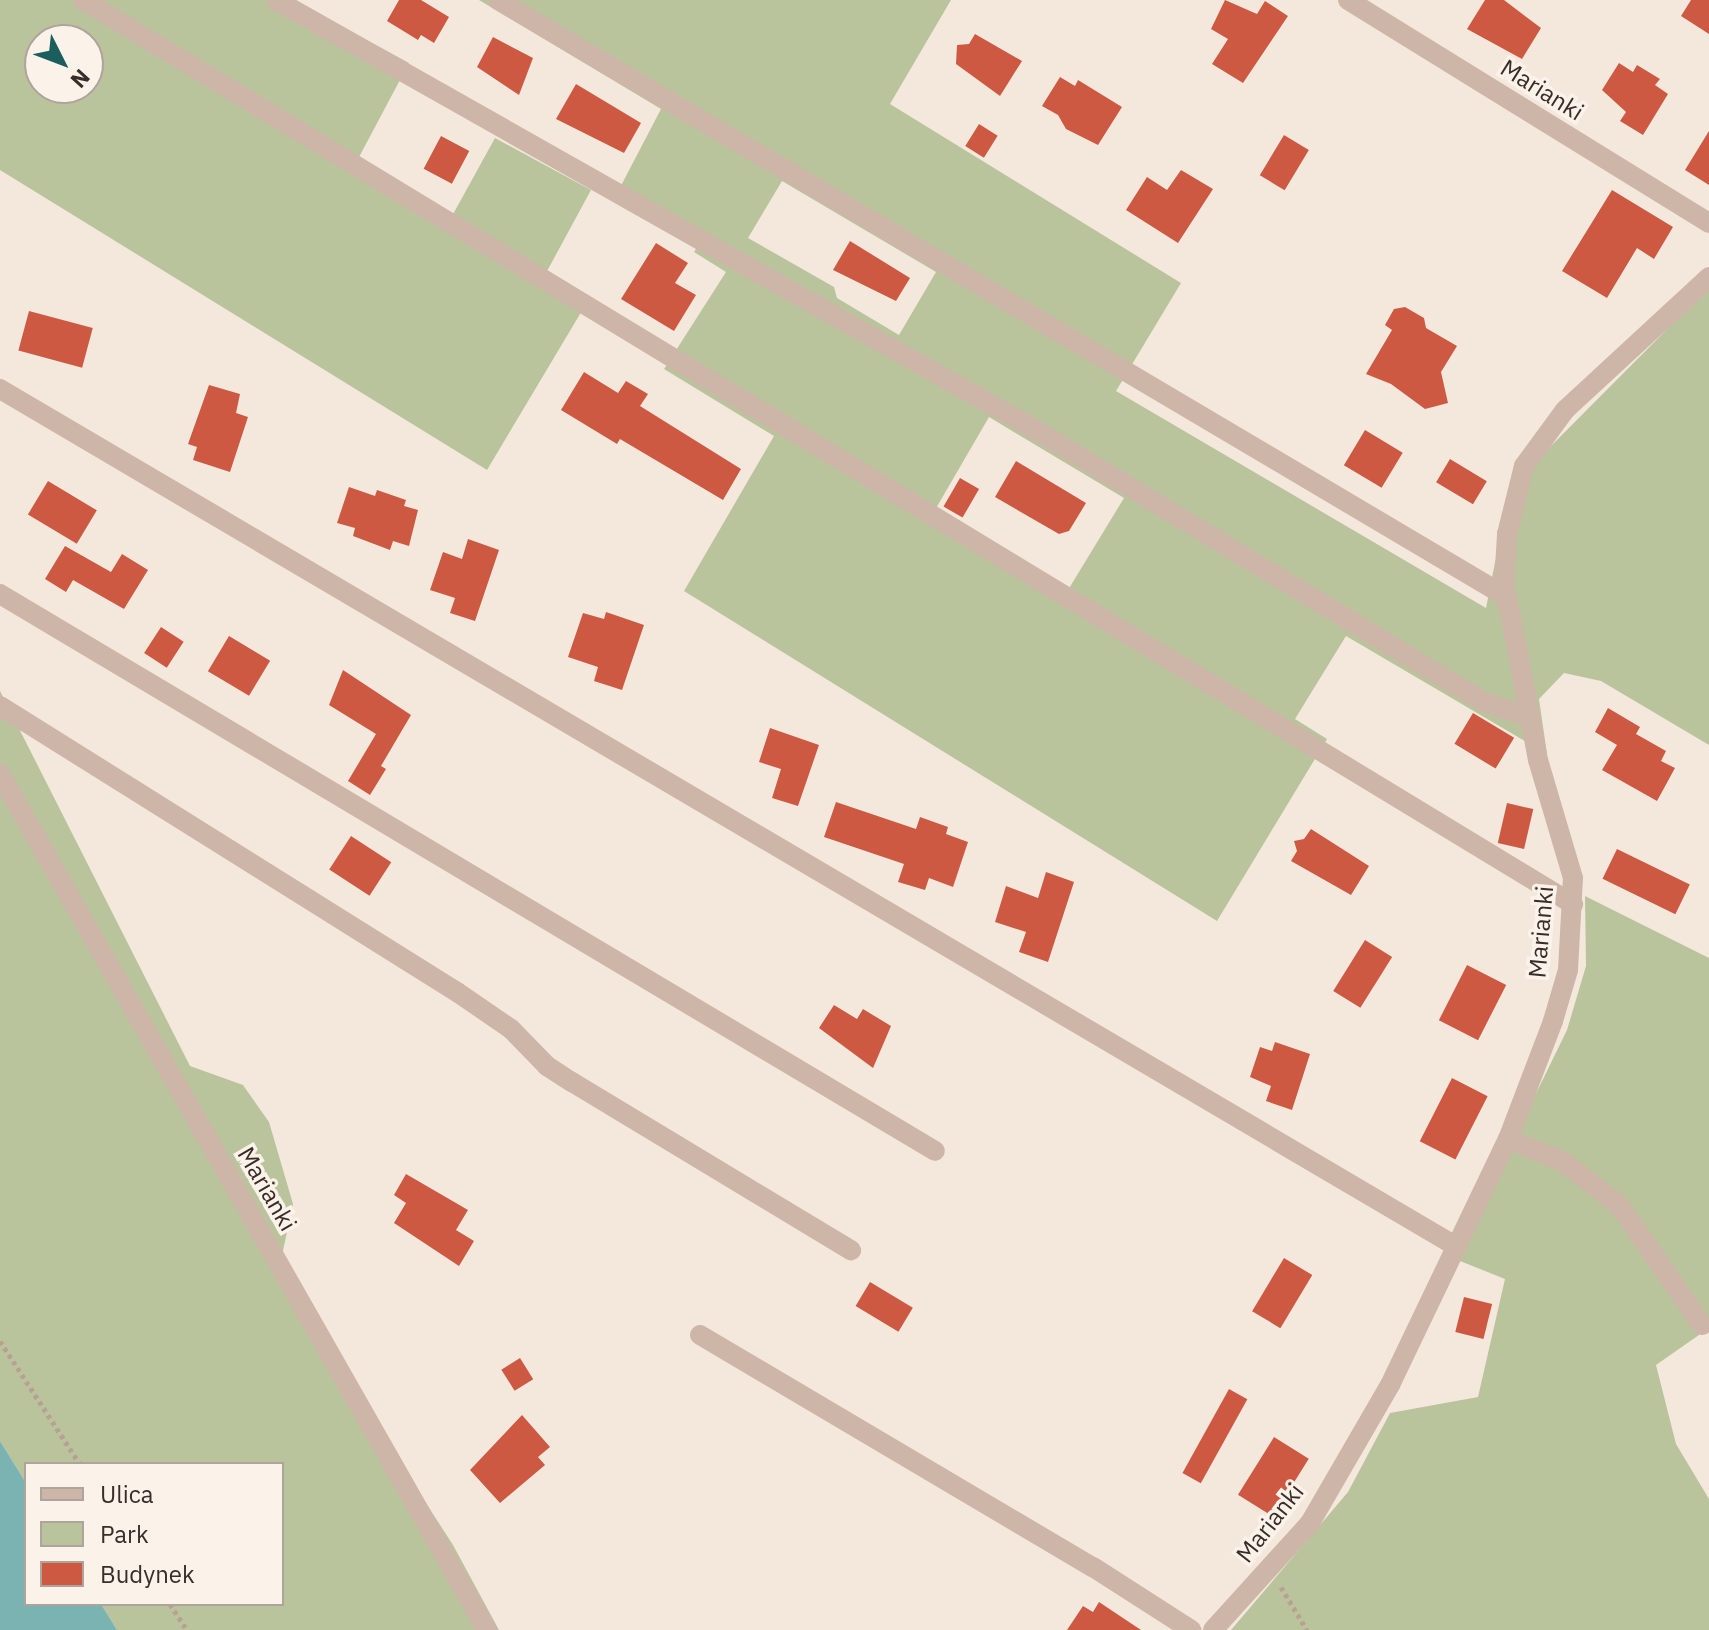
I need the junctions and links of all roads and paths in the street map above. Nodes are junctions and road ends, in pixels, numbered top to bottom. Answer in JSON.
{"nodes":[{"id":1,"x":83,"y":0,"type":"edge"},
{"id":2,"x":276,"y":0,"type":"edge"},
{"id":3,"x":498,"y":0,"type":"edge"},
{"id":4,"x":1348,"y":0,"type":"edge"},
{"id":5,"x":1709,"y":223,"type":"edge"},
{"id":6,"x":1709,"y":277,"type":"edge"},
{"id":7,"x":0,"y":389,"type":"edge"},
{"id":8,"x":0,"y":594,"type":"edge"},
{"id":9,"x":1507,"y":597,"type":"junction"},
{"id":10,"x":0,"y":706,"type":"edge"},
{"id":11,"x":1530,"y":717,"type":"junction"},
{"id":12,"x":0,"y":774,"type":"edge"},
{"id":13,"x":1573,"y":904,"type":"junction"},
{"id":14,"x":1508,"y":1139,"type":"junction"},
{"id":15,"x":935,"y":1151,"type":"dead end"},
{"id":16,"x":1457,"y":1247,"type":"junction"},
{"id":17,"x":851,"y":1250,"type":"dead end"},
{"id":18,"x":1702,"y":1325,"type":"dead end"},
{"id":19,"x":700,"y":1335,"type":"dead end"},
{"id":20,"x":0,"y":1341,"type":"edge"},
{"id":21,"x":79,"y":1462,"type":"edge"},
{"id":22,"x":1270,"y":1569,"type":"junction"},
{"id":23,"x":171,"y":1606,"type":"edge"},
{"id":24,"x":187,"y":1630,"type":"edge"},
{"id":25,"x":487,"y":1630,"type":"edge"},
{"id":26,"x":1191,"y":1630,"type":"edge"},
{"id":27,"x":1213,"y":1630,"type":"edge"},
{"id":28,"x":1307,"y":1630,"type":"edge"}],
"edges":[{"from":1,"to":13,"type":"street"},
{"from":2,"to":11,"type":"street"},
{"from":3,"to":9,"type":"street"},
{"from":4,"to":5,"type":"street","name":"Marianki"},
{"from":6,"to":9,"type":"street","name":"Marianki"},
{"from":7,"to":16,"type":"street"},
{"from":8,"to":15,"type":"street"},
{"from":9,"to":11,"type":"street","name":"Marianki"},
{"from":10,"to":17,"type":"street"},
{"from":11,"to":13,"type":"street","name":"Marianki"},
{"from":12,"to":25,"type":"street","name":"Marianki"},
{"from":13,"to":14,"type":"street","name":"Marianki"},
{"from":14,"to":16,"type":"street","name":"Marianki"},
{"from":14,"to":18,"type":"street"},
{"from":16,"to":22,"type":"street","name":"Marianki"},
{"from":19,"to":26,"type":"street"},
{"from":20,"to":21,"type":"path"},
{"from":22,"to":27,"type":"street","name":"Marianki"},
{"from":22,"to":28,"type":"path"},
{"from":23,"to":24,"type":"path"}]}
